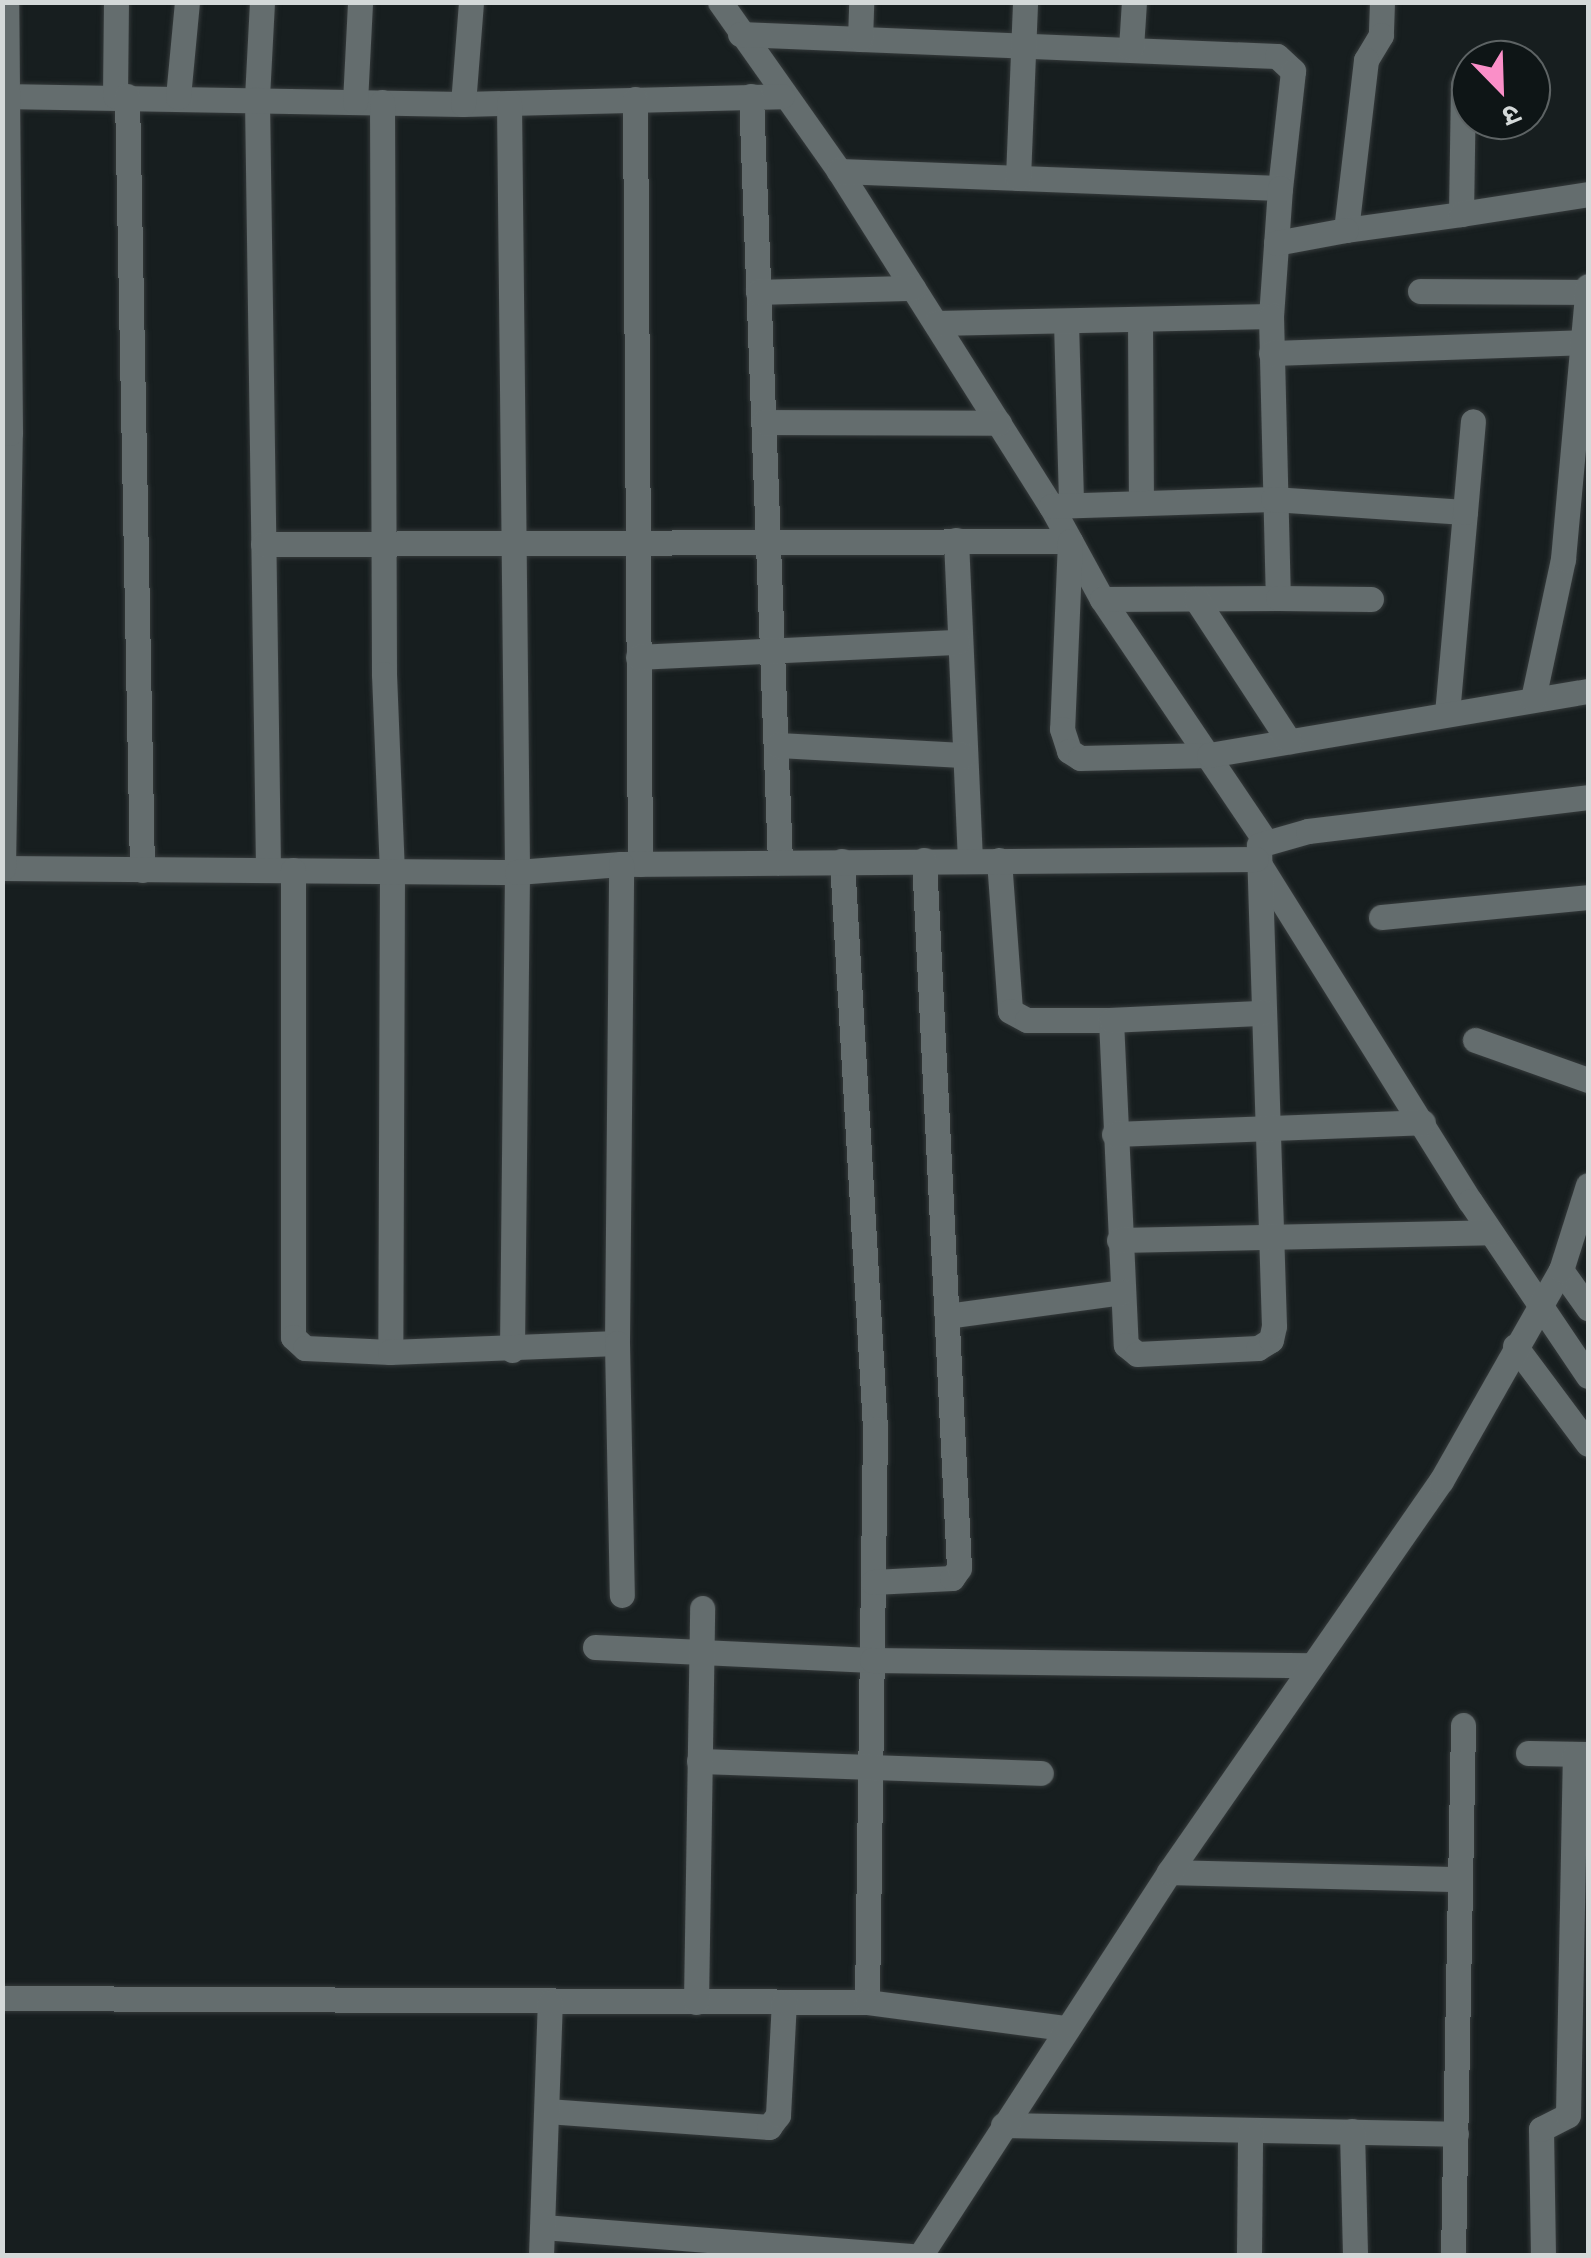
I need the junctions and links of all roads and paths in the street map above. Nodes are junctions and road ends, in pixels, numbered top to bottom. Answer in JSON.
{"nodes":[{"id":1,"x":6,"y":2,"type":"edge"},
{"id":2,"x":116,"y":2,"type":"edge"},
{"id":3,"x":187,"y":2,"type":"edge"},
{"id":4,"x":262,"y":2,"type":"edge"},
{"id":5,"x":360,"y":2,"type":"edge"},
{"id":6,"x":471,"y":2,"type":"edge"},
{"id":7,"x":720,"y":2,"type":"edge"},
{"id":8,"x":861,"y":2,"type":"edge"},
{"id":9,"x":1025,"y":2,"type":"edge"},
{"id":10,"x":1134,"y":2,"type":"edge"},
{"id":11,"x":1382,"y":2,"type":"edge"},
{"id":12,"x":740,"y":34,"type":"junction"},
{"id":13,"x":860,"y":39,"type":"junction"},
{"id":14,"x":1024,"y":44,"type":"junction"},
{"id":15,"x":1131,"y":48,"type":"junction"},
{"id":16,"x":4,"y":96,"type":"edge"},
{"id":17,"x":121,"y":96,"type":"junction"},
{"id":18,"x":751,"y":96,"type":"junction"},
{"id":19,"x":782,"y":96,"type":"junction"},
{"id":20,"x":178,"y":97,"type":"junction"},
{"id":21,"x":256,"y":99,"type":"junction"},
{"id":22,"x":635,"y":100,"type":"junction"},
{"id":23,"x":355,"y":102,"type":"junction"},
{"id":24,"x":382,"y":102,"type":"junction"},
{"id":25,"x":509,"y":103,"type":"junction"},
{"id":26,"x":463,"y":104,"type":"junction"},
{"id":27,"x":1462,"y":140,"type":"edge"},
{"id":28,"x":839,"y":171,"type":"junction"},
{"id":29,"x":1018,"y":178,"type":"junction"},
{"id":30,"x":1280,"y":188,"type":"junction"},
{"id":31,"x":1588,"y":194,"type":"edge"},
{"id":32,"x":1461,"y":214,"type":"junction"},
{"id":33,"x":1346,"y":230,"type":"junction"},
{"id":34,"x":1276,"y":243,"type":"junction"},
{"id":35,"x":913,"y":288,"type":"junction"},
{"id":36,"x":1588,"y":289,"type":"edge"},
{"id":37,"x":1420,"y":291,"type":"dead end"},
{"id":38,"x":758,"y":292,"type":"junction"},
{"id":39,"x":1271,"y":316,"type":"junction"},
{"id":40,"x":1140,"y":318,"type":"junction"},
{"id":41,"x":936,"y":322,"type":"junction"},
{"id":42,"x":1066,"y":322,"type":"junction"},
{"id":43,"x":1583,"y":342,"type":"junction"},
{"id":44,"x":1271,"y":353,"type":"junction"},
{"id":45,"x":1584,"y":393,"type":"edge"},
{"id":46,"x":763,"y":422,"type":"junction"},
{"id":47,"x":1474,"y":422,"type":"dead end"},
{"id":48,"x":999,"y":424,"type":"junction"},
{"id":49,"x":1272,"y":499,"type":"junction"},
{"id":50,"x":1140,"y":501,"type":"junction"},
{"id":51,"x":1061,"y":506,"type":"junction"},
{"id":52,"x":1466,"y":512,"type":"junction"},
{"id":53,"x":956,"y":540,"type":"junction"},
{"id":54,"x":1070,"y":541,"type":"junction"},
{"id":55,"x":768,"y":543,"type":"junction"},
{"id":56,"x":263,"y":544,"type":"junction"},
{"id":57,"x":637,"y":544,"type":"junction"},
{"id":58,"x":514,"y":546,"type":"junction"},
{"id":59,"x":384,"y":548,"type":"junction"},
{"id":60,"x":1278,"y":598,"type":"junction"},
{"id":61,"x":1102,"y":599,"type":"junction"},
{"id":62,"x":1196,"y":599,"type":"junction"},
{"id":63,"x":1371,"y":599,"type":"dead end"},
{"id":64,"x":958,"y":642,"type":"junction"},
{"id":65,"x":776,"y":651,"type":"junction"},
{"id":66,"x":638,"y":658,"type":"junction"},
{"id":67,"x":1588,"y":691,"type":"edge"},
{"id":68,"x":1533,"y":699,"type":"junction"},
{"id":69,"x":1447,"y":712,"type":"junction"},
{"id":70,"x":1290,"y":740,"type":"junction"},
{"id":71,"x":777,"y":745,"type":"junction"},
{"id":72,"x":964,"y":755,"type":"junction"},
{"id":73,"x":1208,"y":756,"type":"junction"},
{"id":74,"x":1588,"y":798,"type":"edge"},
{"id":75,"x":1260,"y":850,"type":"junction"},
{"id":76,"x":924,"y":860,"type":"junction"},
{"id":77,"x":970,"y":860,"type":"junction"},
{"id":78,"x":999,"y":860,"type":"junction"},
{"id":79,"x":842,"y":861,"type":"junction"},
{"id":80,"x":780,"y":862,"type":"junction"},
{"id":81,"x":631,"y":864,"type":"junction"},
{"id":82,"x":3,"y":868,"type":"edge"},
{"id":83,"x":142,"y":870,"type":"junction"},
{"id":84,"x":280,"y":870,"type":"junction"},
{"id":85,"x":392,"y":871,"type":"junction"},
{"id":86,"x":517,"y":872,"type":"junction"},
{"id":87,"x":1588,"y":897,"type":"edge"},
{"id":88,"x":1381,"y":916,"type":"dead end"},
{"id":89,"x":1262,"y":1013,"type":"junction"},
{"id":90,"x":1110,"y":1020,"type":"junction"},
{"id":91,"x":1475,"y":1040,"type":"dead end"},
{"id":92,"x":1588,"y":1080,"type":"edge"},
{"id":93,"x":1423,"y":1122,"type":"junction"},
{"id":94,"x":1266,"y":1128,"type":"junction"},
{"id":95,"x":1114,"y":1134,"type":"junction"},
{"id":96,"x":1588,"y":1185,"type":"edge"},
{"id":97,"x":1490,"y":1232,"type":"junction"},
{"id":98,"x":1119,"y":1240,"type":"junction"},
{"id":99,"x":1273,"y":1241,"type":"junction"},
{"id":100,"x":1559,"y":1277,"type":"edge"},
{"id":101,"x":1122,"y":1292,"type":"junction"},
{"id":102,"x":1588,"y":1308,"type":"edge"},
{"id":103,"x":947,"y":1316,"type":"junction"},
{"id":104,"x":616,"y":1343,"type":"junction"},
{"id":105,"x":1516,"y":1346,"type":"junction"},
{"id":106,"x":512,"y":1350,"type":"junction"},
{"id":107,"x":390,"y":1352,"type":"junction"},
{"id":108,"x":1588,"y":1376,"type":"edge"},
{"id":109,"x":1588,"y":1444,"type":"edge"},
{"id":110,"x":873,"y":1582,"type":"junction"},
{"id":111,"x":622,"y":1595,"type":"dead end"},
{"id":112,"x":702,"y":1608,"type":"dead end"},
{"id":113,"x":595,"y":1647,"type":"dead end"},
{"id":114,"x":701,"y":1651,"type":"junction"},
{"id":115,"x":872,"y":1660,"type":"junction"},
{"id":116,"x":1310,"y":1665,"type":"junction"},
{"id":117,"x":1463,"y":1726,"type":"dead end"},
{"id":118,"x":1528,"y":1753,"type":"dead end"},
{"id":119,"x":1582,"y":1754,"type":"edge"},
{"id":120,"x":699,"y":1760,"type":"junction"},
{"id":121,"x":870,"y":1762,"type":"junction"},
{"id":122,"x":1041,"y":1773,"type":"dead end"},
{"id":123,"x":1580,"y":1862,"type":"edge"},
{"id":124,"x":1168,"y":1872,"type":"junction"},
{"id":125,"x":1460,"y":1880,"type":"junction"},
{"id":126,"x":1579,"y":1992,"type":"edge"},
{"id":127,"x":2,"y":1998,"type":"edge"},
{"id":128,"x":550,"y":2002,"type":"junction"},
{"id":129,"x":696,"y":2002,"type":"junction"},
{"id":130,"x":784,"y":2002,"type":"junction"},
{"id":131,"x":867,"y":2002,"type":"junction"},
{"id":132,"x":1065,"y":2028,"type":"junction"},
{"id":133,"x":548,"y":2112,"type":"junction"},
{"id":134,"x":1003,"y":2125,"type":"junction"},
{"id":135,"x":1250,"y":2130,"type":"junction"},
{"id":136,"x":1352,"y":2132,"type":"junction"},
{"id":137,"x":1456,"y":2134,"type":"junction"},
{"id":138,"x":543,"y":2227,"type":"junction"},
{"id":139,"x":541,"y":2256,"type":"edge"},
{"id":140,"x":911,"y":2256,"type":"edge"},
{"id":141,"x":920,"y":2256,"type":"edge"},
{"id":142,"x":1250,"y":2256,"type":"edge"},
{"id":143,"x":1355,"y":2256,"type":"edge"},
{"id":144,"x":1453,"y":2256,"type":"edge"},
{"id":145,"x":1543,"y":2256,"type":"edge"}],
"edges":[{"from":1,"to":16,"type":"street"},
{"from":2,"to":17,"type":"street"},
{"from":3,"to":20,"type":"street"},
{"from":4,"to":21,"type":"street"},
{"from":5,"to":23,"type":"street"},
{"from":6,"to":26,"type":"street"},
{"from":7,"to":12,"type":"street"},
{"from":8,"to":13,"type":"street"},
{"from":9,"to":14,"type":"street"},
{"from":10,"to":15,"type":"street"},
{"from":11,"to":33,"type":"street"},
{"from":12,"to":13,"type":"street"},
{"from":12,"to":19,"type":"street"},
{"from":13,"to":14,"type":"street"},
{"from":14,"to":15,"type":"street"},
{"from":14,"to":29,"type":"street"},
{"from":15,"to":30,"type":"street"},
{"from":16,"to":17,"type":"street"},
{"from":16,"to":82,"type":"street"},
{"from":17,"to":20,"type":"street"},
{"from":17,"to":83,"type":"street"},
{"from":18,"to":19,"type":"street"},
{"from":18,"to":22,"type":"street"},
{"from":18,"to":38,"type":"street"},
{"from":19,"to":28,"type":"street"},
{"from":20,"to":21,"type":"street"},
{"from":21,"to":23,"type":"street"},
{"from":21,"to":56,"type":"street"},
{"from":22,"to":25,"type":"street"},
{"from":22,"to":57,"type":"street"},
{"from":23,"to":24,"type":"street"},
{"from":24,"to":26,"type":"street"},
{"from":24,"to":59,"type":"street"},
{"from":25,"to":26,"type":"street"},
{"from":25,"to":58,"type":"street"},
{"from":27,"to":32,"type":"street"},
{"from":28,"to":29,"type":"street"},
{"from":28,"to":35,"type":"street"},
{"from":29,"to":30,"type":"street"},
{"from":30,"to":34,"type":"street"},
{"from":31,"to":32,"type":"street"},
{"from":32,"to":33,"type":"street"},
{"from":33,"to":34,"type":"street"},
{"from":34,"to":39,"type":"street"},
{"from":35,"to":38,"type":"street"},
{"from":35,"to":41,"type":"street"},
{"from":36,"to":37,"type":"street"},
{"from":36,"to":43,"type":"street"},
{"from":38,"to":46,"type":"street"},
{"from":39,"to":40,"type":"street"},
{"from":39,"to":44,"type":"street"},
{"from":40,"to":42,"type":"street"},
{"from":40,"to":50,"type":"street"},
{"from":41,"to":42,"type":"street"},
{"from":41,"to":48,"type":"street"},
{"from":42,"to":51,"type":"street"},
{"from":43,"to":44,"type":"street"},
{"from":43,"to":45,"type":"street"},
{"from":44,"to":49,"type":"street"},
{"from":45,"to":68,"type":"street"},
{"from":46,"to":48,"type":"street"},
{"from":46,"to":55,"type":"street"},
{"from":47,"to":52,"type":"street"},
{"from":48,"to":51,"type":"street"},
{"from":49,"to":50,"type":"street"},
{"from":49,"to":52,"type":"street"},
{"from":49,"to":60,"type":"street"},
{"from":50,"to":51,"type":"street"},
{"from":51,"to":54,"type":"street"},
{"from":52,"to":69,"type":"street"},
{"from":53,"to":54,"type":"street"},
{"from":53,"to":55,"type":"street"},
{"from":53,"to":64,"type":"street"},
{"from":54,"to":61,"type":"street"},
{"from":54,"to":73,"type":"street"},
{"from":55,"to":57,"type":"street"},
{"from":55,"to":65,"type":"street"},
{"from":56,"to":59,"type":"street"},
{"from":56,"to":84,"type":"street"},
{"from":57,"to":58,"type":"street"},
{"from":57,"to":66,"type":"street"},
{"from":58,"to":59,"type":"street"},
{"from":58,"to":86,"type":"street"},
{"from":59,"to":85,"type":"street"},
{"from":60,"to":62,"type":"street"},
{"from":60,"to":63,"type":"street"},
{"from":61,"to":62,"type":"street"},
{"from":61,"to":73,"type":"street"},
{"from":62,"to":70,"type":"street"},
{"from":64,"to":65,"type":"street"},
{"from":64,"to":72,"type":"street"},
{"from":65,"to":66,"type":"street"},
{"from":65,"to":71,"type":"street"},
{"from":66,"to":81,"type":"street"},
{"from":67,"to":68,"type":"street"},
{"from":68,"to":69,"type":"street"},
{"from":69,"to":70,"type":"street"},
{"from":70,"to":73,"type":"street"},
{"from":71,"to":72,"type":"street"},
{"from":71,"to":80,"type":"street"},
{"from":72,"to":77,"type":"street"},
{"from":73,"to":75,"type":"street"},
{"from":74,"to":75,"type":"street"},
{"from":75,"to":78,"type":"street"},
{"from":75,"to":89,"type":"street"},
{"from":75,"to":93,"type":"street"},
{"from":76,"to":77,"type":"street"},
{"from":76,"to":79,"type":"street"},
{"from":76,"to":103,"type":"street"},
{"from":77,"to":78,"type":"street"},
{"from":78,"to":90,"type":"street"},
{"from":79,"to":80,"type":"street"},
{"from":79,"to":110,"type":"street"},
{"from":80,"to":81,"type":"street"},
{"from":81,"to":86,"type":"street"},
{"from":81,"to":104,"type":"street"},
{"from":82,"to":83,"type":"street"},
{"from":83,"to":84,"type":"street"},
{"from":84,"to":85,"type":"street"},
{"from":84,"to":107,"type":"street"},
{"from":85,"to":86,"type":"street"},
{"from":85,"to":107,"type":"street"},
{"from":86,"to":106,"type":"street"},
{"from":87,"to":88,"type":"street"},
{"from":89,"to":90,"type":"street"},
{"from":89,"to":94,"type":"street"},
{"from":90,"to":95,"type":"street"},
{"from":91,"to":92,"type":"street"},
{"from":93,"to":94,"type":"street"},
{"from":93,"to":97,"type":"street"},
{"from":94,"to":95,"type":"street"},
{"from":94,"to":99,"type":"street"},
{"from":95,"to":98,"type":"street"},
{"from":96,"to":100,"type":"street"},
{"from":97,"to":99,"type":"street"},
{"from":97,"to":100,"type":"street"},
{"from":98,"to":99,"type":"street"},
{"from":98,"to":101,"type":"street"},
{"from":99,"to":101,"type":"street"},
{"from":100,"to":102,"type":"street"},
{"from":100,"to":105,"type":"street"},
{"from":100,"to":108,"type":"street"},
{"from":101,"to":103,"type":"street"},
{"from":103,"to":110,"type":"street"},
{"from":104,"to":106,"type":"street"},
{"from":104,"to":111,"type":"street"},
{"from":105,"to":109,"type":"street"},
{"from":105,"to":116,"type":"street"},
{"from":106,"to":107,"type":"street"},
{"from":110,"to":115,"type":"street"},
{"from":112,"to":114,"type":"street"},
{"from":113,"to":114,"type":"street"},
{"from":114,"to":115,"type":"street"},
{"from":114,"to":120,"type":"street"},
{"from":115,"to":116,"type":"street"},
{"from":115,"to":121,"type":"street"},
{"from":116,"to":124,"type":"street"},
{"from":117,"to":125,"type":"street"},
{"from":118,"to":119,"type":"street"},
{"from":119,"to":123,"type":"street"},
{"from":120,"to":121,"type":"street"},
{"from":120,"to":129,"type":"street"},
{"from":121,"to":122,"type":"street"},
{"from":121,"to":131,"type":"street"},
{"from":123,"to":126,"type":"street"},
{"from":124,"to":125,"type":"street"},
{"from":124,"to":132,"type":"street"},
{"from":125,"to":137,"type":"street"},
{"from":126,"to":145,"type":"street"},
{"from":127,"to":128,"type":"street"},
{"from":128,"to":129,"type":"street"},
{"from":128,"to":133,"type":"street"},
{"from":129,"to":130,"type":"street"},
{"from":130,"to":131,"type":"street"},
{"from":130,"to":133,"type":"street"},
{"from":131,"to":132,"type":"street"},
{"from":132,"to":134,"type":"street"},
{"from":133,"to":138,"type":"street"},
{"from":134,"to":135,"type":"street"},
{"from":134,"to":141,"type":"street"},
{"from":135,"to":136,"type":"street"},
{"from":135,"to":142,"type":"street"},
{"from":136,"to":137,"type":"street"},
{"from":136,"to":143,"type":"street"},
{"from":137,"to":144,"type":"street"},
{"from":138,"to":139,"type":"street"},
{"from":138,"to":140,"type":"street"}]}
